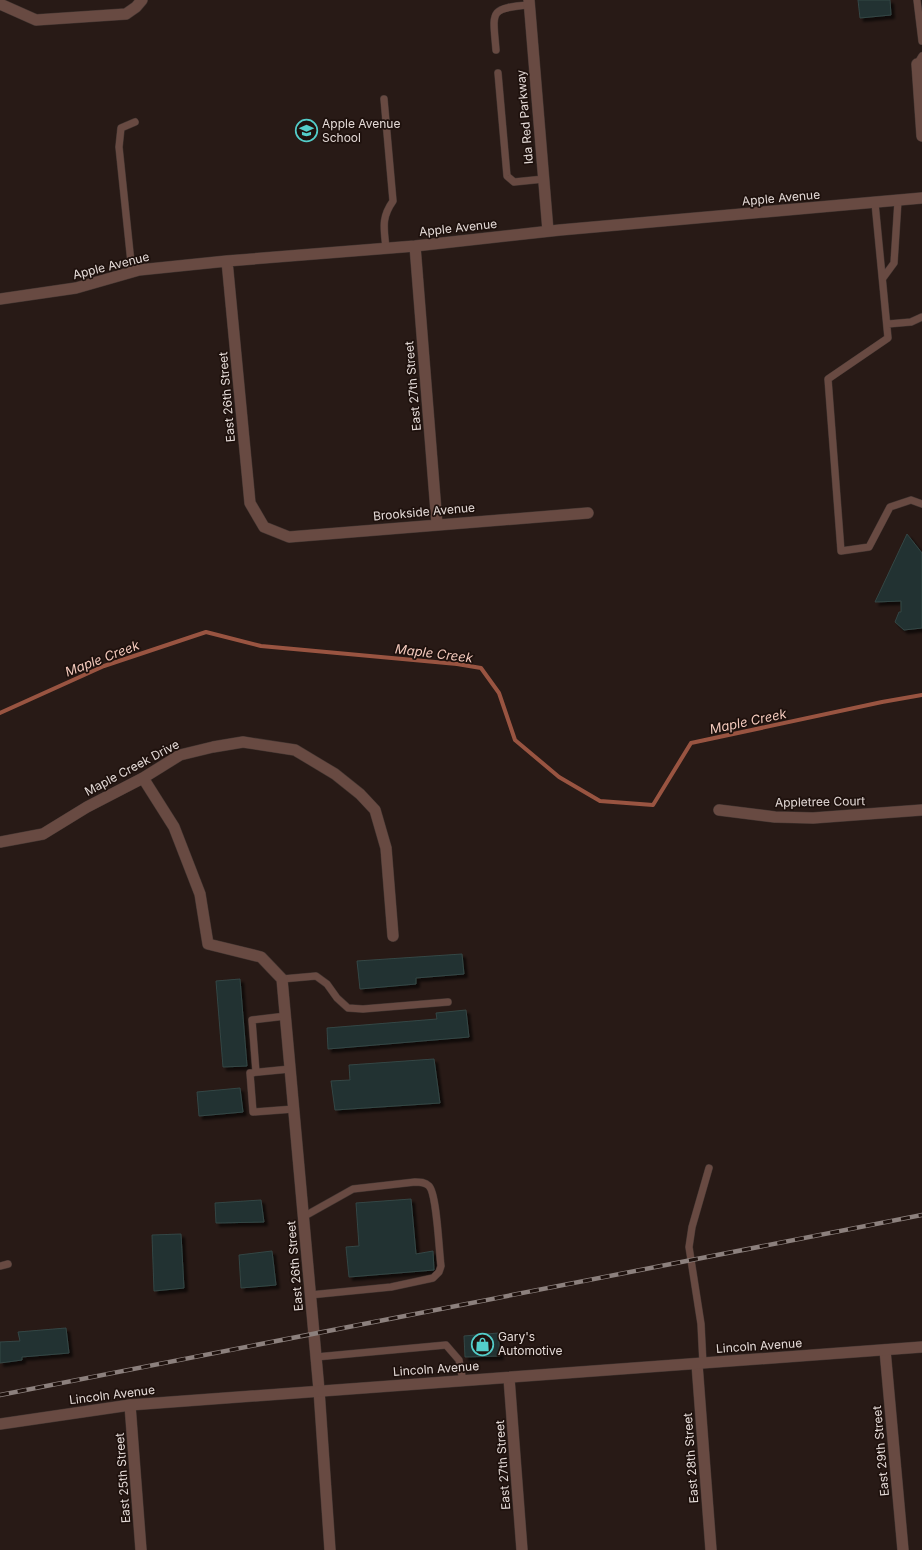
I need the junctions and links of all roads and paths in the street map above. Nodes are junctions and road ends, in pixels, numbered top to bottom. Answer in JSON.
{"nodes":[{"id":1,"x":142,"y":0,"type":"edge"},
{"id":2,"x":917,"y":0,"type":"edge"},
{"id":3,"x":529,"y":3,"type":"edge"},
{"id":4,"x":0,"y":4,"type":"edge"},
{"id":5,"x":922,"y":41,"type":"edge"},
{"id":6,"x":496,"y":50,"type":"dead end"},
{"id":7,"x":919,"y":60,"type":"edge"},
{"id":8,"x":498,"y":73,"type":"dead end"},
{"id":9,"x":384,"y":99,"type":"dead end"},
{"id":10,"x":135,"y":122,"type":"dead end"},
{"id":11,"x":922,"y":136,"type":"edge"},
{"id":12,"x":544,"y":179,"type":"junction"},
{"id":13,"x":922,"y":198,"type":"edge"},
{"id":14,"x":898,"y":201,"type":"junction"},
{"id":15,"x":875,"y":203,"type":"junction"},
{"id":16,"x":548,"y":231,"type":"junction"},
{"id":17,"x":415,"y":246,"type":"junction"},
{"id":18,"x":386,"y":248,"type":"junction"},
{"id":19,"x":227,"y":261,"type":"junction"},
{"id":20,"x":132,"y":272,"type":"junction"},
{"id":21,"x":883,"y":278,"type":"junction"},
{"id":22,"x":0,"y":299,"type":"edge"},
{"id":23,"x":922,"y":317,"type":"edge"},
{"id":24,"x":888,"y":324,"type":"junction"},
{"id":25,"x":922,"y":504,"type":"edge"},
{"id":26,"x":588,"y":513,"type":"dead end"},
{"id":27,"x":438,"y":524,"type":"junction"},
{"id":28,"x":264,"y":527,"type":"joint"},
{"id":29,"x":143,"y":778,"type":"junction"},
{"id":30,"x":719,"y":810,"type":"dead end"},
{"id":31,"x":922,"y":810,"type":"edge"},
{"id":32,"x":0,"y":842,"type":"edge"},
{"id":33,"x":393,"y":936,"type":"dead end"},
{"id":34,"x":282,"y":979,"type":"junction"},
{"id":35,"x":448,"y":1002,"type":"dead end"},
{"id":36,"x":286,"y":1016,"type":"junction"},
{"id":37,"x":290,"y":1069,"type":"junction"},
{"id":38,"x":256,"y":1072,"type":"junction"},
{"id":39,"x":294,"y":1109,"type":"junction"},
{"id":40,"x":709,"y":1168,"type":"dead end"},
{"id":41,"x":303,"y":1217,"type":"junction"},
{"id":42,"x":8,"y":1264,"type":"dead end"},
{"id":43,"x":0,"y":1266,"type":"edge"},
{"id":44,"x":310,"y":1295,"type":"junction"},
{"id":45,"x":922,"y":1347,"type":"edge"},
{"id":46,"x":885,"y":1350,"type":"junction"},
{"id":47,"x":316,"y":1357,"type":"junction"},
{"id":48,"x":700,"y":1364,"type":"junction"},
{"id":49,"x":509,"y":1378,"type":"junction"},
{"id":50,"x":464,"y":1381,"type":"junction"},
{"id":51,"x":319,"y":1390,"type":"junction"},
{"id":52,"x":130,"y":1405,"type":"junction"},
{"id":53,"x":0,"y":1424,"type":"edge"},
{"id":54,"x":141,"y":1550,"type":"edge"},
{"id":55,"x":330,"y":1550,"type":"edge"},
{"id":56,"x":522,"y":1550,"type":"edge"},
{"id":57,"x":711,"y":1550,"type":"edge"},
{"id":58,"x":903,"y":1550,"type":"edge"}],
"edges":[{"from":1,"to":4,"type":"street"},
{"from":2,"to":5,"type":"lane"},
{"from":3,"to":6,"type":"lane"},
{"from":3,"to":12,"type":"street","name":"Ida Red Parkway"},
{"from":7,"to":11,"type":"street"},
{"from":8,"to":12,"type":"lane"},
{"from":9,"to":18,"type":"lane"},
{"from":10,"to":20,"type":"lane"},
{"from":12,"to":16,"type":"street","name":"Ida Red Parkway"},
{"from":13,"to":14,"type":"street","name":"Apple Avenue"},
{"from":14,"to":15,"type":"street","name":"Apple Avenue"},
{"from":14,"to":21,"type":"lane"},
{"from":15,"to":16,"type":"street","name":"Apple Avenue"},
{"from":15,"to":21,"type":"lane"},
{"from":16,"to":17,"type":"street","name":"Apple Avenue"},
{"from":17,"to":18,"type":"street","name":"Apple Avenue"},
{"from":17,"to":27,"type":"street","name":"East 27th Street"},
{"from":18,"to":19,"type":"street","name":"Apple Avenue"},
{"from":19,"to":20,"type":"street","name":"Apple Avenue"},
{"from":19,"to":28,"type":"street","name":"East 26th Street"},
{"from":20,"to":22,"type":"street","name":"Apple Avenue"},
{"from":21,"to":24,"type":"lane"},
{"from":23,"to":24,"type":"lane"},
{"from":24,"to":25,"type":"lane"},
{"from":26,"to":27,"type":"street","name":"Brookside Avenue"},
{"from":27,"to":28,"type":"street","name":"Brookside Avenue"},
{"from":29,"to":32,"type":"street","name":"Maple Creek Drive"},
{"from":29,"to":33,"type":"street","name":"Maple Creek Drive"},
{"from":29,"to":34,"type":"street"},
{"from":30,"to":31,"type":"street","name":"Appletree Court"},
{"from":34,"to":35,"type":"lane"},
{"from":34,"to":36,"type":"street","name":"East 26th Street"},
{"from":36,"to":37,"type":"street","name":"East 26th Street"},
{"from":36,"to":38,"type":"lane"},
{"from":37,"to":38,"type":"lane"},
{"from":37,"to":39,"type":"street","name":"East 26th Street"},
{"from":38,"to":39,"type":"lane"},
{"from":39,"to":41,"type":"street","name":"East 26th Street"},
{"from":40,"to":48,"type":"lane"},
{"from":41,"to":44,"type":"street","name":"East 26th Street"},
{"from":41,"to":44,"type":"lane"},
{"from":42,"to":43,"type":"lane"},
{"from":44,"to":47,"type":"street","name":"East 26th Street"},
{"from":45,"to":46,"type":"street","name":"Lincoln Avenue"},
{"from":46,"to":48,"type":"street","name":"Lincoln Avenue"},
{"from":46,"to":58,"type":"street","name":"East 29th Street"},
{"from":47,"to":50,"type":"lane"},
{"from":47,"to":51,"type":"street","name":"East 26th Street"},
{"from":48,"to":49,"type":"street","name":"Lincoln Avenue"},
{"from":48,"to":57,"type":"street","name":"East 28th Street"},
{"from":49,"to":50,"type":"street","name":"Lincoln Avenue"},
{"from":49,"to":56,"type":"street","name":"East 27th Street"},
{"from":50,"to":51,"type":"street","name":"Lincoln Avenue"},
{"from":51,"to":52,"type":"street","name":"Lincoln Avenue"},
{"from":51,"to":55,"type":"street","name":"East 26th Street"},
{"from":52,"to":53,"type":"street","name":"Lincoln Avenue"},
{"from":52,"to":54,"type":"street","name":"East 25th Street"}]}
